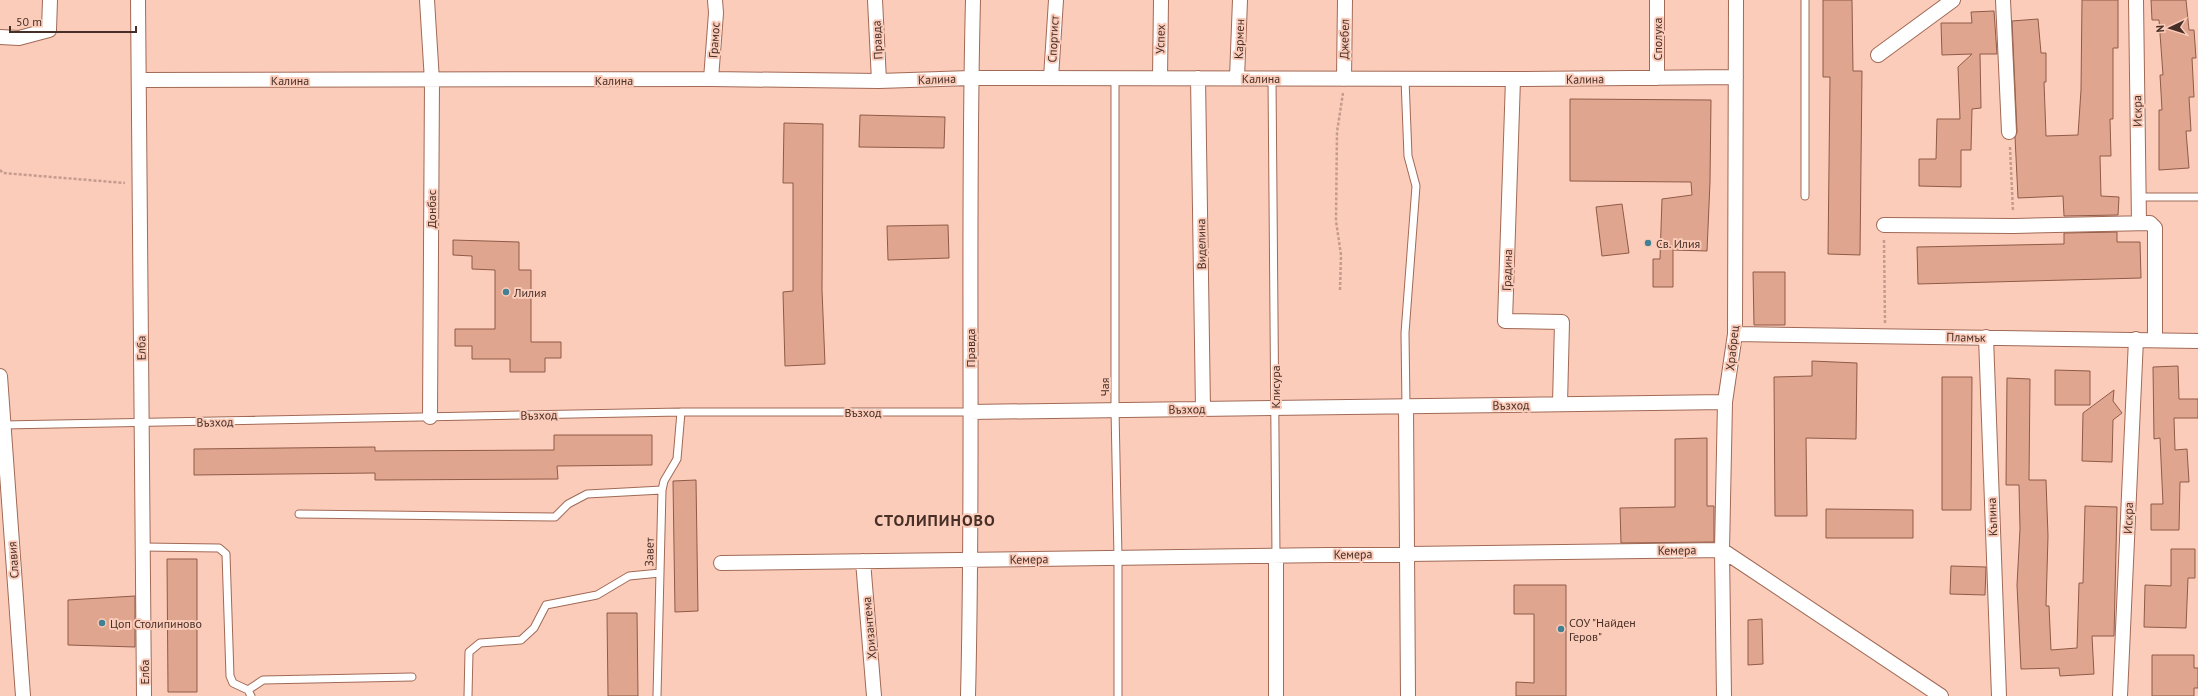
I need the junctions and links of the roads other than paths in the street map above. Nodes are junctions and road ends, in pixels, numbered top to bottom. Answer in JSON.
{"nodes":[{"id":1,"x":50,"y":0,"type":"edge"},
{"id":2,"x":138,"y":0,"type":"edge"},
{"id":3,"x":427,"y":0,"type":"edge"},
{"id":4,"x":715,"y":0,"type":"edge"},
{"id":5,"x":875,"y":0,"type":"edge"},
{"id":6,"x":973,"y":0,"type":"edge"},
{"id":7,"x":1056,"y":0,"type":"edge"},
{"id":8,"x":1161,"y":0,"type":"edge"},
{"id":9,"x":1240,"y":0,"type":"edge"},
{"id":10,"x":1345,"y":0,"type":"edge"},
{"id":11,"x":1657,"y":0,"type":"edge"},
{"id":12,"x":1736,"y":0,"type":"edge"},
{"id":13,"x":1805,"y":0,"type":"edge"},
{"id":14,"x":1953,"y":0,"type":"edge"},
{"id":15,"x":2003,"y":0,"type":"edge"},
{"id":16,"x":2136,"y":0,"type":"edge"},
{"id":17,"x":0,"y":37,"type":"edge"},
{"id":18,"x":1878,"y":55,"type":"dead end"},
{"id":19,"x":1736,"y":77,"type":"junction"},
{"id":20,"x":971,"y":78,"type":"junction"},
{"id":21,"x":1051,"y":78,"type":"junction"},
{"id":22,"x":1115,"y":78,"type":"junction"},
{"id":23,"x":1160,"y":78,"type":"junction"},
{"id":24,"x":1198,"y":78,"type":"junction"},
{"id":25,"x":1237,"y":78,"type":"junction"},
{"id":26,"x":1272,"y":78,"type":"junction"},
{"id":27,"x":1657,"y":78,"type":"junction"},
{"id":28,"x":712,"y":79,"type":"junction"},
{"id":29,"x":1344,"y":79,"type":"junction"},
{"id":30,"x":1405,"y":79,"type":"junction"},
{"id":31,"x":139,"y":80,"type":"junction"},
{"id":32,"x":1513,"y":80,"type":"junction"},
{"id":33,"x":432,"y":81,"type":"junction"},
{"id":34,"x":879,"y":81,"type":"junction"},
{"id":35,"x":2009,"y":132,"type":"road end"},
{"id":36,"x":1805,"y":196,"type":"dead end"},
{"id":37,"x":2138,"y":197,"type":"junction"},
{"id":38,"x":2198,"y":197,"type":"edge"},
{"id":39,"x":2139,"y":223,"type":"junction"},
{"id":40,"x":1884,"y":225,"type":"road end"},
{"id":41,"x":1734,"y":334,"type":"junction"},
{"id":42,"x":1986,"y":337,"type":"junction"},
{"id":43,"x":2136,"y":339,"type":"junction"},
{"id":44,"x":2155,"y":340,"type":"junction"},
{"id":45,"x":2198,"y":340,"type":"edge"},
{"id":46,"x":0,"y":376,"type":"edge"},
{"id":47,"x":1725,"y":402,"type":"junction"},
{"id":48,"x":1560,"y":404,"type":"junction"},
{"id":49,"x":1406,"y":406,"type":"junction"},
{"id":50,"x":1275,"y":408,"type":"junction"},
{"id":51,"x":1203,"y":409,"type":"junction"},
{"id":52,"x":1115,"y":410,"type":"junction"},
{"id":53,"x":681,"y":412,"type":"junction"},
{"id":54,"x":970,"y":412,"type":"junction"},
{"id":55,"x":430,"y":417,"type":"junction"},
{"id":56,"x":142,"y":423,"type":"junction"},
{"id":57,"x":1,"y":426,"type":"edge"},
{"id":58,"x":662,"y":490,"type":"junction"},
{"id":59,"x":299,"y":514,"type":"dead end"},
{"id":60,"x":143,"y":547,"type":"junction"},
{"id":61,"x":1722,"y":550,"type":"junction"},
{"id":62,"x":1406,"y":554,"type":"junction"},
{"id":63,"x":1276,"y":556,"type":"junction"},
{"id":64,"x":1118,"y":558,"type":"junction"},
{"id":65,"x":972,"y":560,"type":"junction"},
{"id":66,"x":863,"y":561,"type":"junction"},
{"id":67,"x":721,"y":563,"type":"dead end"},
{"id":68,"x":660,"y":573,"type":"junction"},
{"id":69,"x":412,"y":677,"type":"dead end"},
{"id":70,"x":249,"y":693,"type":"edge"},
{"id":71,"x":23,"y":696,"type":"edge"},
{"id":72,"x":144,"y":696,"type":"edge"},
{"id":73,"x":468,"y":696,"type":"edge"},
{"id":74,"x":657,"y":696,"type":"edge"},
{"id":75,"x":874,"y":696,"type":"edge"},
{"id":76,"x":968,"y":696,"type":"edge"},
{"id":77,"x":1118,"y":696,"type":"edge"},
{"id":78,"x":1276,"y":696,"type":"edge"},
{"id":79,"x":1408,"y":696,"type":"edge"},
{"id":80,"x":1724,"y":696,"type":"edge"},
{"id":81,"x":1940,"y":696,"type":"edge"},
{"id":82,"x":1999,"y":696,"type":"edge"},
{"id":83,"x":2120,"y":696,"type":"edge"}],
"edges":[{"from":1,"to":17,"type":"street"},
{"from":2,"to":31,"type":"street","name":"Елба"},
{"from":3,"to":33,"type":"street","name":"Донбас"},
{"from":4,"to":28,"type":"street","name":"Грамос"},
{"from":5,"to":34,"type":"street","name":"Правда"},
{"from":6,"to":20,"type":"street","name":"Правда"},
{"from":7,"to":21,"type":"street","name":"Спортист"},
{"from":8,"to":23,"type":"street","name":"Успех"},
{"from":9,"to":25,"type":"street","name":"Кармен"},
{"from":10,"to":29,"type":"street","name":"Джебел"},
{"from":11,"to":27,"type":"street","name":"Сполука"},
{"from":12,"to":19,"type":"street","name":"Храбрец"},
{"from":13,"to":36,"type":"lane"},
{"from":14,"to":18,"type":"street"},
{"from":15,"to":35,"type":"street"},
{"from":16,"to":37,"type":"street","name":"Искра"},
{"from":19,"to":27,"type":"street","name":"Калина"},
{"from":19,"to":41,"type":"street","name":"Храбрец"},
{"from":20,"to":21,"type":"street","name":"Калина"},
{"from":20,"to":34,"type":"street","name":"Калина"},
{"from":20,"to":54,"type":"street","name":"Правда"},
{"from":21,"to":22,"type":"street","name":"Калина"},
{"from":22,"to":23,"type":"street","name":"Калина"},
{"from":22,"to":52,"type":"lane","name":"Чая"},
{"from":23,"to":24,"type":"street","name":"Калина"},
{"from":24,"to":25,"type":"street","name":"Калина"},
{"from":24,"to":51,"type":"street","name":"Виделина"},
{"from":25,"to":26,"type":"street","name":"Калина"},
{"from":26,"to":29,"type":"street","name":"Калина"},
{"from":26,"to":50,"type":"lane","name":"Клисура"},
{"from":27,"to":32,"type":"street","name":"Калина"},
{"from":28,"to":33,"type":"street","name":"Калина"},
{"from":28,"to":34,"type":"street","name":"Калина"},
{"from":29,"to":30,"type":"street","name":"Калина"},
{"from":30,"to":32,"type":"street","name":"Калина"},
{"from":30,"to":49,"type":"lane"},
{"from":31,"to":33,"type":"street","name":"Калина"},
{"from":31,"to":56,"type":"street","name":"Елба"},
{"from":32,"to":48,"type":"street","name":"Градина"},
{"from":33,"to":55,"type":"street","name":"Донбас"},
{"from":37,"to":38,"type":"lane"},
{"from":37,"to":39,"type":"street","name":"Искра"},
{"from":39,"to":40,"type":"street"},
{"from":39,"to":44,"type":"street"},
{"from":41,"to":42,"type":"street","name":"Пламък"},
{"from":41,"to":47,"type":"street","name":"Храбрец"},
{"from":42,"to":43,"type":"street","name":"Пламък"},
{"from":42,"to":82,"type":"street","name":"Къпина"},
{"from":43,"to":44,"type":"street","name":"Пламък"},
{"from":43,"to":83,"type":"street","name":"Искра"},
{"from":44,"to":45,"type":"street","name":"Пламък"},
{"from":46,"to":57,"type":"street","name":"Славия"},
{"from":47,"to":48,"type":"street","name":"Възход"},
{"from":47,"to":61,"type":"street","name":"Храбрец"},
{"from":48,"to":49,"type":"street","name":"Възход"},
{"from":49,"to":50,"type":"street","name":"Възход"},
{"from":49,"to":62,"type":"street"},
{"from":50,"to":51,"type":"street","name":"Възход"},
{"from":50,"to":63,"type":"lane","name":"Клисура"},
{"from":51,"to":52,"type":"street","name":"Възход"},
{"from":52,"to":54,"type":"street","name":"Възход"},
{"from":52,"to":64,"type":"lane","name":"Чая"},
{"from":53,"to":54,"type":"lane","name":"Възход"},
{"from":53,"to":55,"type":"lane","name":"Възход"},
{"from":53,"to":58,"type":"lane","name":"Завет"},
{"from":54,"to":65,"type":"street","name":"Правда"},
{"from":55,"to":56,"type":"lane","name":"Възход"},
{"from":56,"to":57,"type":"lane","name":"Възход"},
{"from":56,"to":60,"type":"street","name":"Елба"},
{"from":57,"to":71,"type":"street","name":"Славия"},
{"from":58,"to":59,"type":"lane"},
{"from":58,"to":68,"type":"lane","name":"Завет"},
{"from":60,"to":70,"type":"lane"},
{"from":60,"to":72,"type":"street","name":"Елба"},
{"from":61,"to":62,"type":"street","name":"Кемера"},
{"from":61,"to":80,"type":"street","name":"Храбрец"},
{"from":61,"to":81,"type":"street"},
{"from":62,"to":63,"type":"street","name":"Кемера"},
{"from":62,"to":79,"type":"street"},
{"from":63,"to":64,"type":"street","name":"Кемера"},
{"from":63,"to":78,"type":"street","name":"Клисура"},
{"from":64,"to":65,"type":"street","name":"Кемера"},
{"from":64,"to":77,"type":"lane","name":"Чая"},
{"from":65,"to":66,"type":"street","name":"Кемера"},
{"from":65,"to":76,"type":"street","name":"Правда"},
{"from":66,"to":67,"type":"street","name":"Кемера"},
{"from":66,"to":75,"type":"street","name":"Хризантема"},
{"from":68,"to":73,"type":"lane"},
{"from":68,"to":74,"type":"lane","name":"Завет"},
{"from":69,"to":70,"type":"lane"}]}
